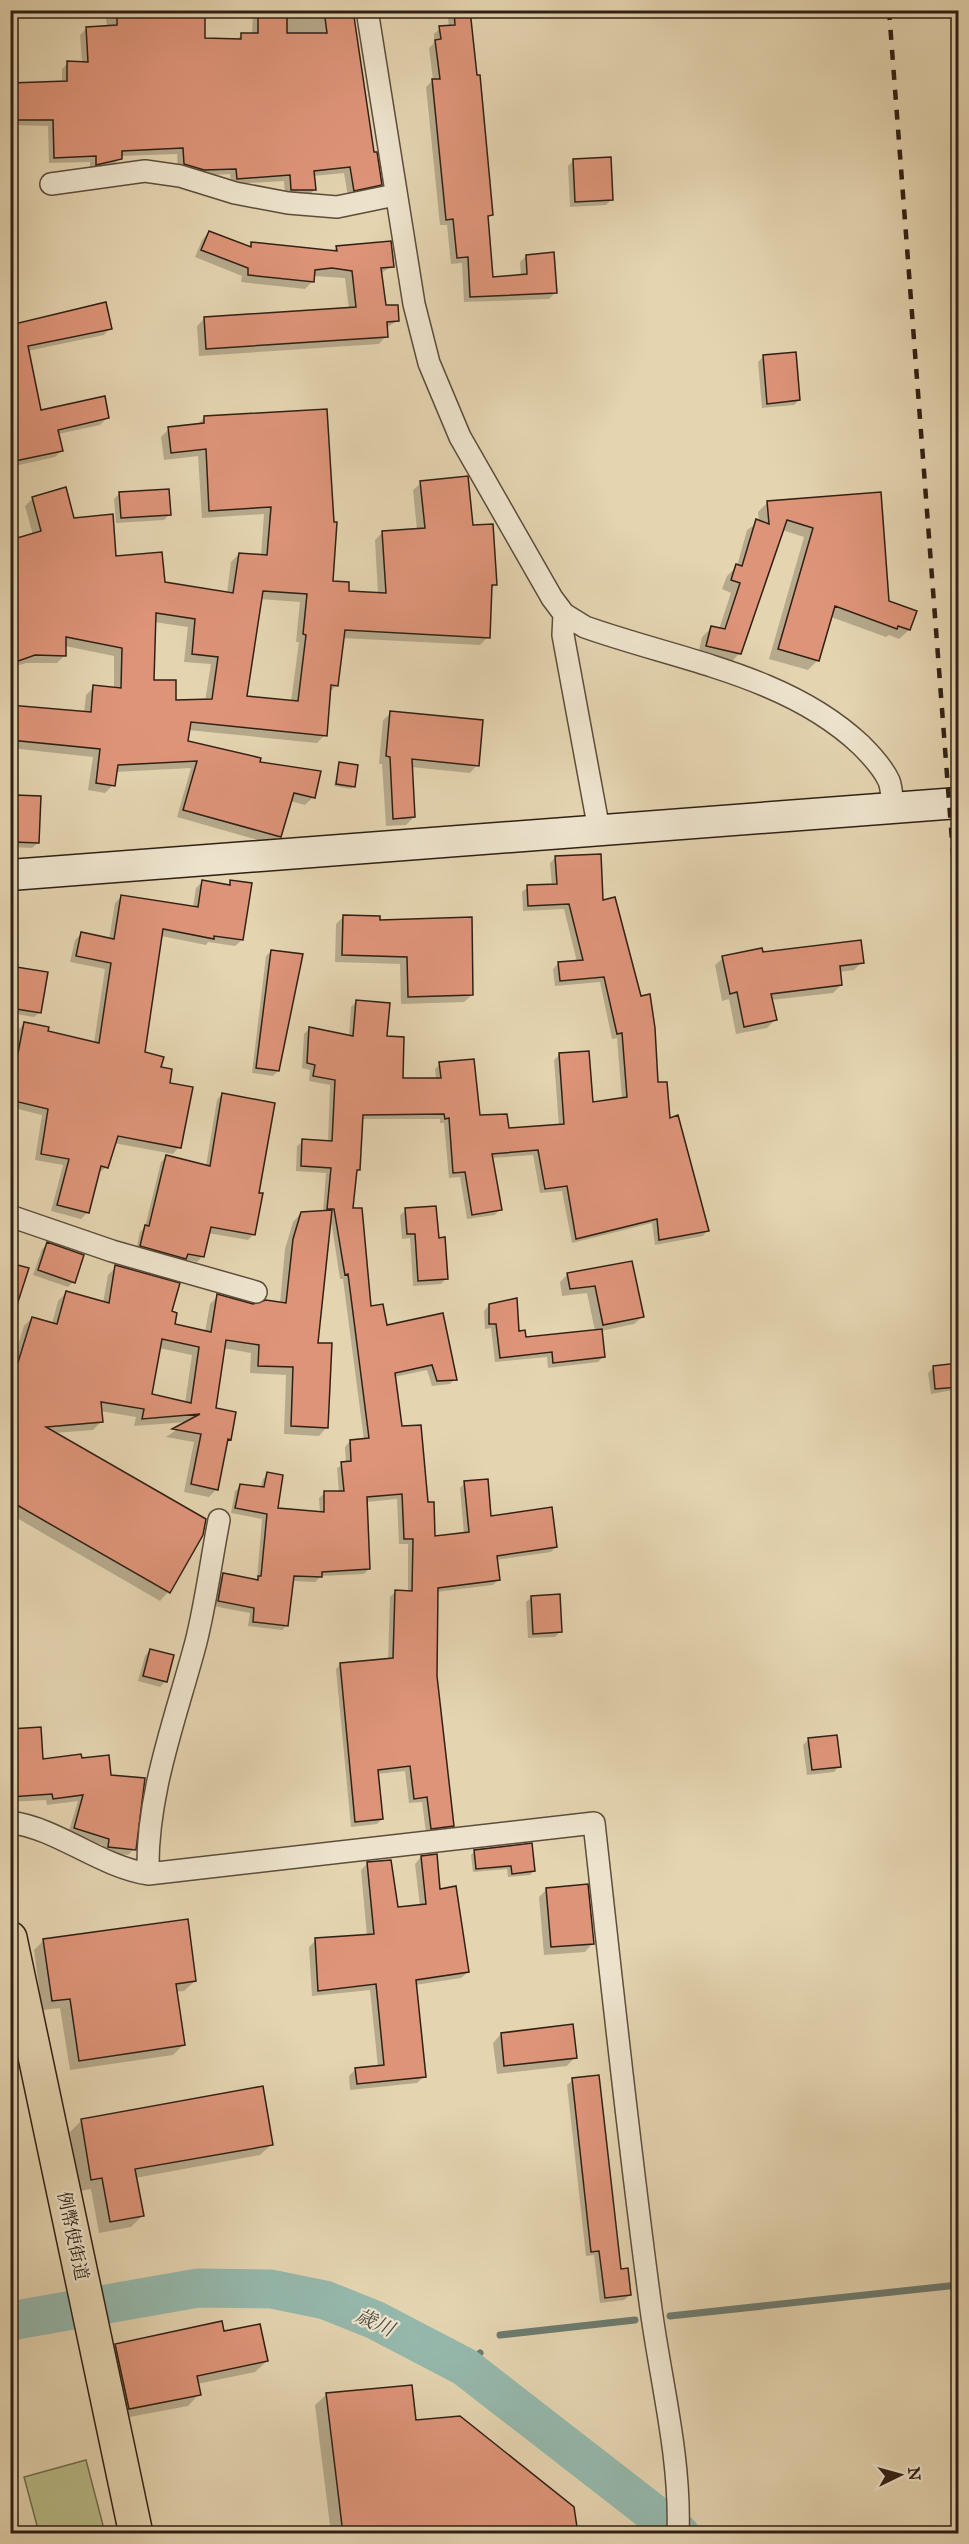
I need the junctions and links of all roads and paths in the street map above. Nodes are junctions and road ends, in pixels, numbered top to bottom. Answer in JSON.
{"nodes":[{"id":1,"x":367,"y":10,"type":"edge"},
{"id":2,"x":51,"y":184,"type":"dead end"},
{"id":3,"x":395,"y":195,"type":"junction"},
{"id":4,"x":564,"y":614,"type":"junction"},
{"id":5,"x":958,"y":803,"type":"edge"},
{"id":6,"x":893,"y":808,"type":"junction"},
{"id":7,"x":599,"y":830,"type":"junction"},
{"id":8,"x":10,"y":875,"type":"edge"},
{"id":9,"x":10,"y":1216,"type":"edge"},
{"id":10,"x":256,"y":1292,"type":"dead end"},
{"id":11,"x":219,"y":1520,"type":"dead end"},
{"id":12,"x":10,"y":1822,"type":"edge"},
{"id":13,"x":148,"y":1874,"type":"junction"},
{"id":14,"x":10,"y":1938,"type":"edge"},
{"id":15,"x":136,"y":2534,"type":"edge"},
{"id":16,"x":678,"y":2534,"type":"edge"}],
"edges":[{"from":1,"to":3,"type":"street"},
{"from":2,"to":3,"type":"street"},
{"from":3,"to":4,"type":"street"},
{"from":4,"to":6,"type":"street"},
{"from":4,"to":7,"type":"street"},
{"from":5,"to":6,"type":"street"},
{"from":6,"to":7,"type":"street"},
{"from":7,"to":8,"type":"street"},
{"from":9,"to":10,"type":"street"},
{"from":11,"to":13,"type":"street"},
{"from":12,"to":13,"type":"street"},
{"from":13,"to":16,"type":"street"},
{"from":14,"to":15,"type":"main road","name":"例幣使街道"}]}
